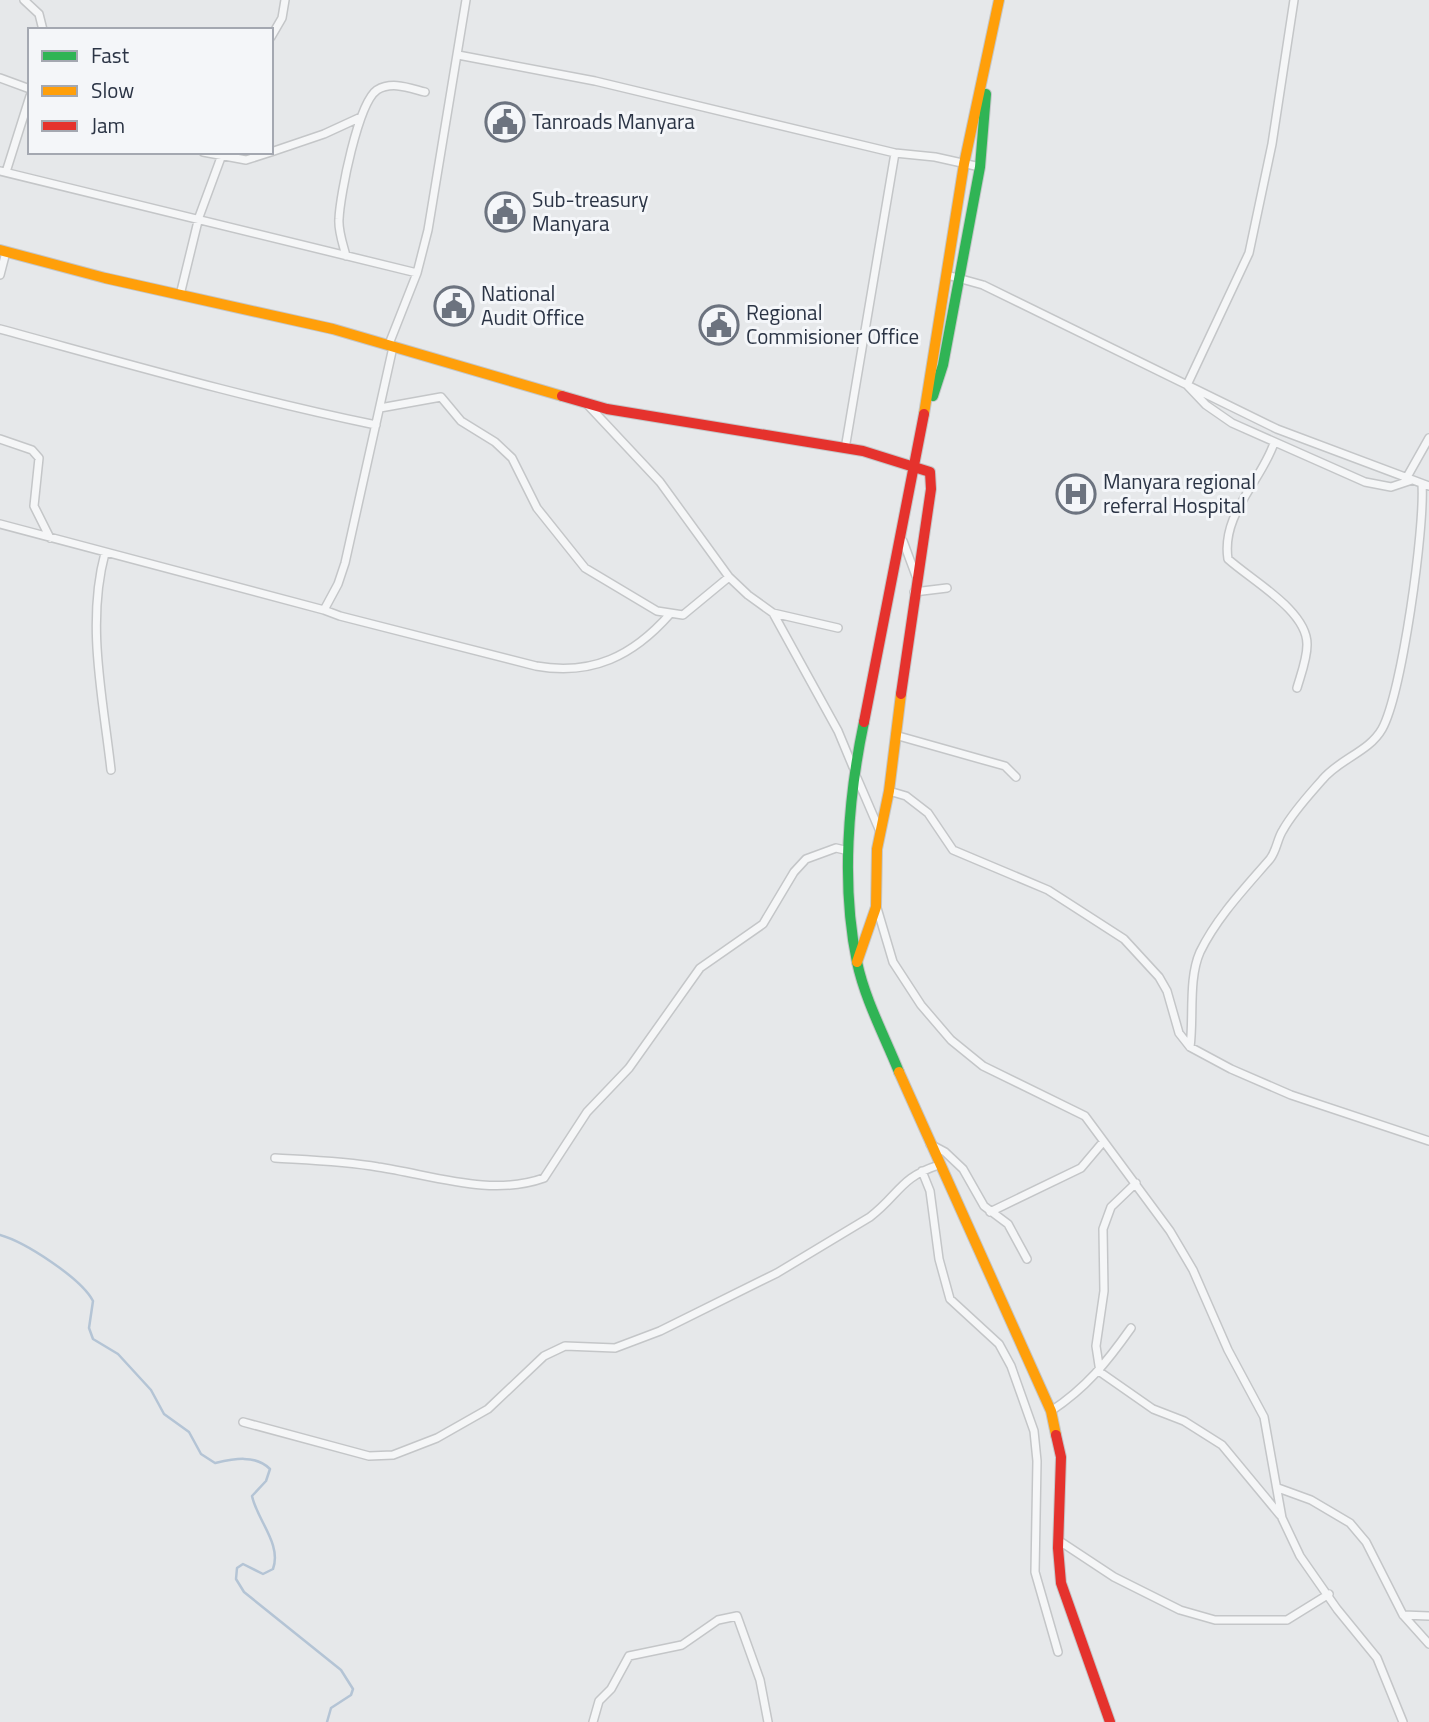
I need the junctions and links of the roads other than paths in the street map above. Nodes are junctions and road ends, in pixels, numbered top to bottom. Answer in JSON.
{"nodes":[{"id":1,"x":24,"y":0,"type":"edge"},
{"id":2,"x":285,"y":0,"type":"edge"},
{"id":3,"x":466,"y":0,"type":"edge"},
{"id":4,"x":999,"y":0,"type":"edge"},
{"id":5,"x":1294,"y":0,"type":"edge"},
{"id":6,"x":42,"y":28,"type":"edge"},
{"id":7,"x":273,"y":34,"type":"edge"},
{"id":8,"x":990,"y":48,"type":"junction"},
{"id":9,"x":458,"y":55,"type":"junction"},
{"id":10,"x":0,"y":78,"type":"edge"},
{"id":11,"x":28,"y":88,"type":"edge"},
{"id":12,"x":425,"y":92,"type":"dead end"},
{"id":13,"x":28,"y":102,"type":"edge"},
{"id":14,"x":361,"y":117,"type":"junction"},
{"id":15,"x":273,"y":151,"type":"edge"},
{"id":16,"x":895,"y":153,"type":"junction"},
{"id":17,"x":265,"y":154,"type":"edge"},
{"id":18,"x":222,"y":155,"type":"edge"},
{"id":19,"x":964,"y":164,"type":"junction"},
{"id":20,"x":980,"y":167,"type":"junction"},
{"id":21,"x":3,"y":172,"type":"edge"},
{"id":22,"x":199,"y":217,"type":"junction"},
{"id":23,"x":3,"y":251,"type":"edge"},
{"id":24,"x":346,"y":256,"type":"junction"},
{"id":25,"x":417,"y":273,"type":"junction"},
{"id":26,"x":0,"y":275,"type":"edge"},
{"id":27,"x":947,"y":275,"type":"junction"},
{"id":28,"x":959,"y":278,"type":"junction"},
{"id":29,"x":180,"y":295,"type":"junction"},
{"id":30,"x":0,"y":329,"type":"edge"},
{"id":31,"x":391,"y":345,"type":"junction"},
{"id":32,"x":1187,"y":385,"type":"junction"},
{"id":33,"x":586,"y":402,"type":"junction"},
{"id":34,"x":380,"y":408,"type":"junction"},
{"id":35,"x":376,"y":425,"type":"junction"},
{"id":36,"x":1429,"y":438,"type":"edge"},
{"id":37,"x":0,"y":439,"type":"edge"},
{"id":38,"x":919,"y":443,"type":"junction"},
{"id":39,"x":1274,"y":443,"type":"junction"},
{"id":40,"x":845,"y":449,"type":"junction"},
{"id":41,"x":915,"y":469,"type":"junction"},
{"id":42,"x":1410,"y":479,"type":"junction"},
{"id":43,"x":1425,"y":485,"type":"edge"},
{"id":44,"x":0,"y":524,"type":"edge"},
{"id":45,"x":901,"y":537,"type":"junction"},
{"id":46,"x":50,"y":538,"type":"junction"},
{"id":47,"x":105,"y":553,"type":"junction"},
{"id":48,"x":916,"y":576,"type":"junction"},
{"id":49,"x":729,"y":577,"type":"junction"},
{"id":50,"x":947,"y":588,"type":"dead end"},
{"id":51,"x":914,"y":592,"type":"junction"},
{"id":52,"x":324,"y":610,"type":"junction"},
{"id":53,"x":773,"y":613,"type":"junction"},
{"id":54,"x":670,"y":614,"type":"junction"},
{"id":55,"x":838,"y":628,"type":"dead end"},
{"id":56,"x":1297,"y":688,"type":"dead end"},
{"id":57,"x":895,"y":735,"type":"junction"},
{"id":58,"x":111,"y":770,"type":"dead end"},
{"id":59,"x":855,"y":773,"type":"junction"},
{"id":60,"x":1016,"y":777,"type":"dead end"},
{"id":61,"x":889,"y":791,"type":"junction"},
{"id":62,"x":879,"y":830,"type":"junction"},
{"id":63,"x":849,"y":851,"type":"junction"},
{"id":64,"x":876,"y":907,"type":"junction"},
{"id":65,"x":857,"y":963,"type":"junction"},
{"id":66,"x":1190,"y":1047,"type":"junction"},
{"id":67,"x":1429,"y":1141,"type":"edge"},
{"id":68,"x":1104,"y":1142,"type":"junction"},
{"id":69,"x":930,"y":1144,"type":"junction"},
{"id":70,"x":275,"y":1158,"type":"dead end"},
{"id":71,"x":939,"y":1165,"type":"junction"},
{"id":72,"x":922,"y":1171,"type":"junction"},
{"id":73,"x":1136,"y":1183,"type":"junction"},
{"id":74,"x":990,"y":1212,"type":"junction"},
{"id":75,"x":1027,"y":1259,"type":"dead end"},
{"id":76,"x":1131,"y":1328,"type":"dead end"},
{"id":77,"x":1100,"y":1372,"type":"junction"},
{"id":78,"x":1051,"y":1411,"type":"junction"},
{"id":79,"x":243,"y":1422,"type":"dead end"},
{"id":80,"x":1278,"y":1488,"type":"junction"},
{"id":81,"x":1282,"y":1518,"type":"junction"},
{"id":82,"x":1058,"y":1540,"type":"junction"},
{"id":83,"x":1329,"y":1594,"type":"junction"},
{"id":84,"x":1402,"y":1615,"type":"junction"},
{"id":85,"x":1429,"y":1616,"type":"edge"},
{"id":86,"x":1429,"y":1644,"type":"edge"},
{"id":87,"x":1058,"y":1652,"type":"dead end"},
{"id":88,"x":593,"y":1722,"type":"edge"},
{"id":89,"x":768,"y":1722,"type":"edge"},
{"id":90,"x":1110,"y":1722,"type":"edge"},
{"id":91,"x":1403,"y":1722,"type":"edge"}],
"edges":[{"from":1,"to":6,"type":"street"},
{"from":2,"to":7,"type":"street"},
{"from":3,"to":9,"type":"street"},
{"from":4,"to":8,"type":"main road"},
{"from":5,"to":32,"type":"street"},
{"from":8,"to":19,"type":"main road"},
{"from":8,"to":20,"type":"main road"},
{"from":9,"to":16,"type":"street"},
{"from":9,"to":25,"type":"street"},
{"from":10,"to":11,"type":"street"},
{"from":12,"to":14,"type":"street"},
{"from":13,"to":21,"type":"street"},
{"from":14,"to":15,"type":"street"},
{"from":14,"to":24,"type":"street"},
{"from":16,"to":19,"type":"street"},
{"from":16,"to":40,"type":"street"},
{"from":17,"to":18,"type":"street"},
{"from":18,"to":22,"type":"street"},
{"from":19,"to":20,"type":"street"},
{"from":19,"to":27,"type":"main road"},
{"from":20,"to":28,"type":"main road"},
{"from":21,"to":22,"type":"street"},
{"from":22,"to":24,"type":"street"},
{"from":22,"to":29,"type":"street"},
{"from":23,"to":26,"type":"street"},
{"from":23,"to":29,"type":"main road"},
{"from":24,"to":25,"type":"street"},
{"from":25,"to":31,"type":"street"},
{"from":27,"to":28,"type":"street"},
{"from":27,"to":38,"type":"main road"},
{"from":28,"to":32,"type":"street"},
{"from":28,"to":38,"type":"main road"},
{"from":29,"to":31,"type":"main road"},
{"from":30,"to":35,"type":"street"},
{"from":31,"to":33,"type":"main road"},
{"from":31,"to":34,"type":"street"},
{"from":32,"to":39,"type":"street"},
{"from":32,"to":42,"type":"street"},
{"from":33,"to":40,"type":"main road"},
{"from":33,"to":49,"type":"street"},
{"from":34,"to":35,"type":"street"},
{"from":34,"to":54,"type":"street"},
{"from":35,"to":52,"type":"street"},
{"from":36,"to":42,"type":"street"},
{"from":37,"to":46,"type":"street"},
{"from":38,"to":41,"type":"main road"},
{"from":39,"to":42,"type":"street"},
{"from":39,"to":56,"type":"street"},
{"from":40,"to":41,"type":"main road"},
{"from":41,"to":45,"type":"main road"},
{"from":41,"to":48,"type":"main road"},
{"from":42,"to":43,"type":"street"},
{"from":43,"to":66,"type":"street"},
{"from":44,"to":46,"type":"street"},
{"from":45,"to":48,"type":"street"},
{"from":45,"to":59,"type":"main road"},
{"from":46,"to":47,"type":"street"},
{"from":47,"to":52,"type":"street"},
{"from":47,"to":58,"type":"street"},
{"from":48,"to":51,"type":"main road"},
{"from":49,"to":53,"type":"street"},
{"from":49,"to":54,"type":"street"},
{"from":50,"to":51,"type":"street"},
{"from":51,"to":57,"type":"main road"},
{"from":52,"to":54,"type":"street"},
{"from":53,"to":55,"type":"street"},
{"from":53,"to":59,"type":"street"},
{"from":57,"to":60,"type":"street"},
{"from":57,"to":61,"type":"main road"},
{"from":59,"to":62,"type":"street"},
{"from":59,"to":63,"type":"main road"},
{"from":61,"to":62,"type":"main road"},
{"from":61,"to":66,"type":"street"},
{"from":62,"to":64,"type":"main road"},
{"from":63,"to":65,"type":"main road"},
{"from":63,"to":70,"type":"street"},
{"from":64,"to":65,"type":"main road"},
{"from":64,"to":68,"type":"street"},
{"from":65,"to":69,"type":"main road"},
{"from":66,"to":67,"type":"street"},
{"from":68,"to":73,"type":"street"},
{"from":68,"to":74,"type":"street"},
{"from":69,"to":71,"type":"main road"},
{"from":69,"to":74,"type":"street"},
{"from":71,"to":72,"type":"street"},
{"from":71,"to":78,"type":"main road"},
{"from":72,"to":79,"type":"street"},
{"from":72,"to":87,"type":"street"},
{"from":73,"to":77,"type":"street"},
{"from":73,"to":80,"type":"street"},
{"from":74,"to":75,"type":"street"},
{"from":76,"to":77,"type":"street"},
{"from":77,"to":78,"type":"street"},
{"from":77,"to":81,"type":"street"},
{"from":78,"to":82,"type":"main road"},
{"from":80,"to":81,"type":"street"},
{"from":80,"to":84,"type":"street"},
{"from":81,"to":83,"type":"street"},
{"from":82,"to":83,"type":"street"},
{"from":82,"to":90,"type":"main road"},
{"from":83,"to":91,"type":"street"},
{"from":84,"to":85,"type":"street"},
{"from":84,"to":86,"type":"street"},
{"from":88,"to":89,"type":"street"}]}
